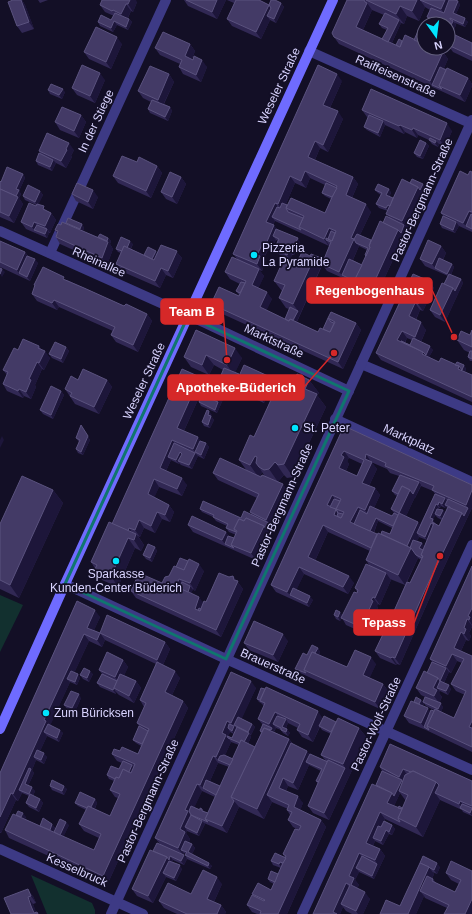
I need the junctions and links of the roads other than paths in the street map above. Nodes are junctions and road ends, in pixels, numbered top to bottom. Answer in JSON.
{"nodes":[{"id":1,"x":166,"y":0,"type":"edge"},
{"id":2,"x":333,"y":0,"type":"edge"},
{"id":3,"x":309,"y":51,"type":"junction"},
{"id":4,"x":472,"y":123,"type":"edge"},
{"id":5,"x":0,"y":231,"type":"edge"},
{"id":6,"x":50,"y":253,"type":"junction"},
{"id":7,"x":188,"y":316,"type":"junction"},
{"id":8,"x":361,"y":364,"type":"junction"},
{"id":9,"x":349,"y":391,"type":"junction"},
{"id":10,"x":472,"y":411,"type":"edge"},
{"id":11,"x":335,"y":419,"type":"junction"},
{"id":12,"x":472,"y":482,"type":"edge"},
{"id":13,"x":472,"y":544,"type":"edge"},
{"id":14,"x":65,"y":584,"type":"junction"},
{"id":15,"x":226,"y":659,"type":"junction"},
{"id":16,"x":0,"y":728,"type":"edge"},
{"id":17,"x":386,"y":731,"type":"junction"},
{"id":18,"x":472,"y":770,"type":"edge"},
{"id":19,"x":0,"y":849,"type":"edge"},
{"id":20,"x":117,"y":902,"type":"junction"},
{"id":21,"x":111,"y":914,"type":"edge"},
{"id":22,"x":143,"y":914,"type":"edge"},
{"id":23,"x":302,"y":914,"type":"edge"}],
"edges":[{"from":1,"to":6,"type":"street","name":"In der Stiege"},
{"from":2,"to":3,"type":"street","name":"Weseler Straße"},
{"from":3,"to":4,"type":"street","name":"Raiffeisenstraße"},
{"from":3,"to":7,"type":"street","name":"Weseler Straße"},
{"from":4,"to":8,"type":"street","name":"Pastor-Bergmann-Straße"},
{"from":5,"to":6,"type":"street","name":"Rheinallee"},
{"from":6,"to":7,"type":"street","name":"Rheinallee"},
{"from":7,"to":9,"type":"street","name":"Marktstraße"},
{"from":7,"to":14,"type":"street","name":"Weseler Straße"},
{"from":8,"to":9,"type":"street","name":"Pastor-Bergmann-Straße"},
{"from":8,"to":10,"type":"street"},
{"from":9,"to":11,"type":"street","name":"Pastor-Bergmann-Straße"},
{"from":11,"to":12,"type":"street","name":"Marktplatz"},
{"from":11,"to":15,"type":"street","name":"Pastor-Bergmann-Straße"},
{"from":13,"to":17,"type":"street","name":"Pastor-Wolf-Straße"},
{"from":14,"to":15,"type":"street","name":"Brauerstraße"},
{"from":14,"to":16,"type":"street","name":"Weseler Straße"},
{"from":15,"to":17,"type":"street","name":"Brauerstraße"},
{"from":15,"to":20,"type":"street","name":"Pastor-Bergmann-Straße"},
{"from":17,"to":18,"type":"street","name":"Brauerstraße"},
{"from":17,"to":23,"type":"street","name":"Pastor-Wolf-Straße"},
{"from":19,"to":20,"type":"street","name":"Kesselbruck"},
{"from":20,"to":21,"type":"street","name":"Pastor-Bergmann-Straße"},
{"from":20,"to":22,"type":"street","name":"Kesselbruck"}]}
